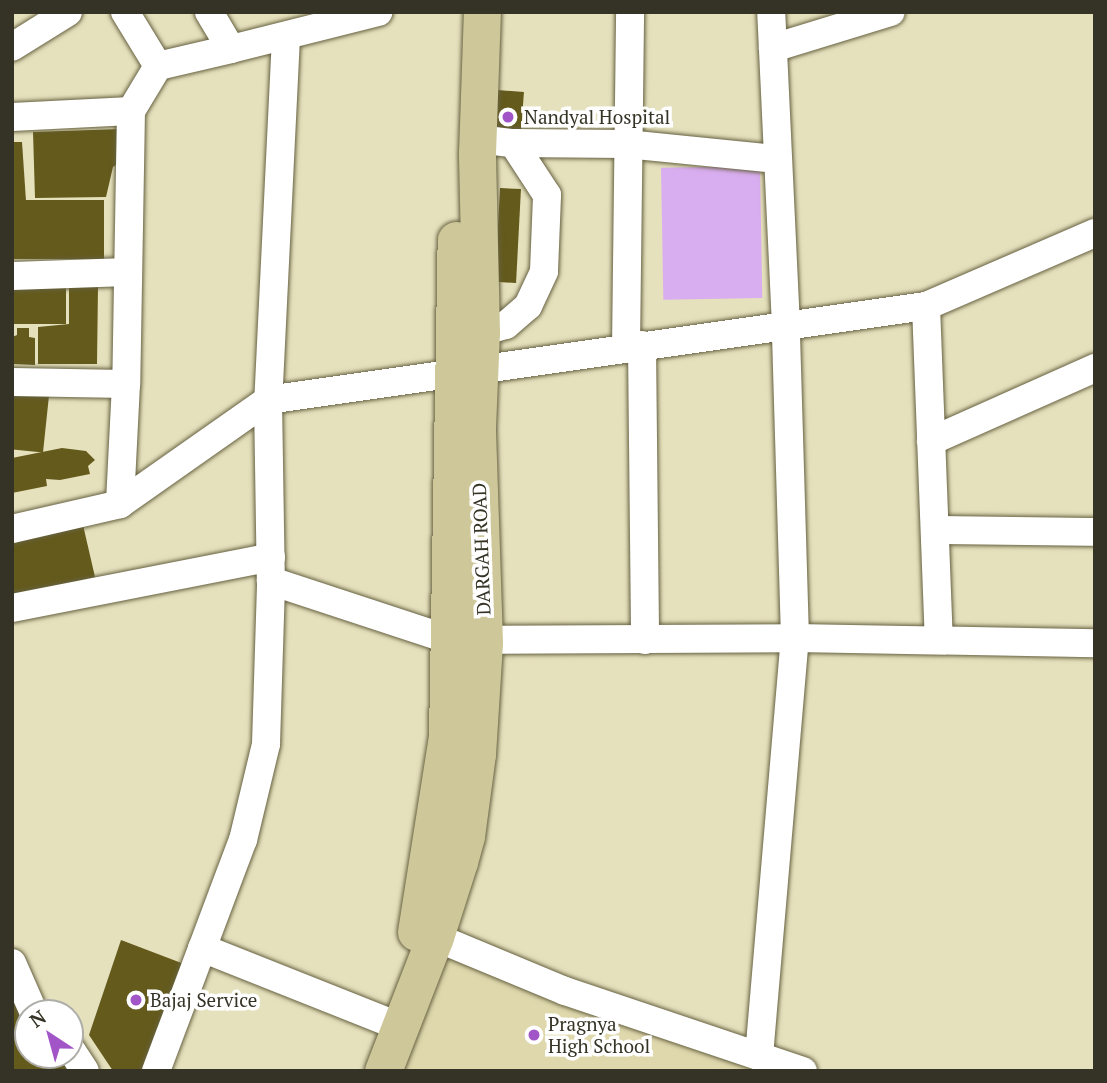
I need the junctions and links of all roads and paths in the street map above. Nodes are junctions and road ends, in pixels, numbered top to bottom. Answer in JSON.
{"nodes":[{"id":1,"x":68,"y":12,"type":"edge"},
{"id":2,"x":125,"y":12,"type":"edge"},
{"id":3,"x":209,"y":12,"type":"edge"},
{"id":4,"x":378,"y":12,"type":"edge"},
{"id":5,"x":457,"y":12,"type":"edge"},
{"id":6,"x":482,"y":12,"type":"edge"},
{"id":7,"x":630,"y":12,"type":"edge"},
{"id":8,"x":771,"y":12,"type":"edge"},
{"id":9,"x":891,"y":12,"type":"edge"},
{"id":10,"x":286,"y":37,"type":"junction"},
{"id":11,"x":12,"y":47,"type":"edge"},
{"id":12,"x":773,"y":48,"type":"junction"},
{"id":13,"x":231,"y":49,"type":"junction"},
{"id":14,"x":158,"y":66,"type":"junction"},
{"id":15,"x":131,"y":111,"type":"junction"},
{"id":16,"x":12,"y":117,"type":"edge"},
{"id":17,"x":496,"y":141,"type":"junction"},
{"id":18,"x":626,"y":144,"type":"junction"},
{"id":19,"x":777,"y":159,"type":"junction"},
{"id":20,"x":1095,"y":233,"type":"edge"},
{"id":21,"x":128,"y":272,"type":"junction"},
{"id":22,"x":12,"y":276,"type":"edge"},
{"id":23,"x":926,"y":306,"type":"junction"},
{"id":24,"x":786,"y":326,"type":"junction"},
{"id":25,"x":467,"y":332,"type":"junction"},
{"id":26,"x":634,"y":346,"type":"junction"},
{"id":27,"x":1095,"y":368,"type":"edge"},
{"id":28,"x":466,"y":374,"type":"junction"},
{"id":29,"x":12,"y":382,"type":"edge"},
{"id":30,"x":126,"y":384,"type":"junction"},
{"id":31,"x":268,"y":400,"type":"junction"},
{"id":32,"x":931,"y":441,"type":"junction"},
{"id":33,"x":120,"y":504,"type":"junction"},
{"id":34,"x":12,"y":529,"type":"edge"},
{"id":35,"x":934,"y":530,"type":"junction"},
{"id":36,"x":1095,"y":532,"type":"edge"},
{"id":37,"x":271,"y":569,"type":"junction"},
{"id":38,"x":12,"y":608,"type":"edge"},
{"id":39,"x":795,"y":638,"type":"junction"},
{"id":40,"x":645,"y":640,"type":"junction"},
{"id":41,"x":939,"y":640,"type":"junction"},
{"id":42,"x":467,"y":641,"type":"junction"},
{"id":43,"x":1095,"y":643,"type":"edge"},
{"id":44,"x":435,"y":937,"type":"junction"},
{"id":45,"x":202,"y":948,"type":"junction"},
{"id":46,"x":12,"y":963,"type":"edge"},
{"id":47,"x":28,"y":999,"type":"edge"},
{"id":48,"x":384,"y":1021,"type":"junction"},
{"id":49,"x":759,"y":1056,"type":"junction"},
{"id":50,"x":156,"y":1071,"type":"edge"},
{"id":51,"x":365,"y":1071,"type":"edge"},
{"id":52,"x":383,"y":1071,"type":"edge"},
{"id":53,"x":803,"y":1071,"type":"edge"}],
"edges":[{"from":1,"to":11,"type":"street"},
{"from":2,"to":14,"type":"street"},
{"from":3,"to":13,"type":"street"},
{"from":4,"to":10,"type":"street"},
{"from":5,"to":25,"type":"main road","name":"DARGAH ROAD"},
{"from":6,"to":17,"type":"main road","name":"DARGAH ROAD"},
{"from":7,"to":18,"type":"street"},
{"from":8,"to":12,"type":"street"},
{"from":9,"to":12,"type":"street"},
{"from":10,"to":13,"type":"street"},
{"from":10,"to":31,"type":"street"},
{"from":12,"to":19,"type":"street"},
{"from":13,"to":14,"type":"street"},
{"from":14,"to":15,"type":"street"},
{"from":15,"to":16,"type":"street"},
{"from":15,"to":21,"type":"street"},
{"from":17,"to":18,"type":"street"},
{"from":17,"to":25,"type":"main road","name":"DARGAH ROAD"},
{"from":17,"to":25,"type":"street"},
{"from":18,"to":19,"type":"street"},
{"from":18,"to":26,"type":"street"},
{"from":19,"to":24,"type":"street"},
{"from":20,"to":23,"type":"street"},
{"from":21,"to":22,"type":"street"},
{"from":21,"to":30,"type":"street"},
{"from":23,"to":24,"type":"street"},
{"from":23,"to":32,"type":"street"},
{"from":24,"to":26,"type":"street"},
{"from":24,"to":39,"type":"street"},
{"from":25,"to":28,"type":"main road","name":"DARGAH ROAD"},
{"from":26,"to":28,"type":"street"},
{"from":26,"to":40,"type":"street"},
{"from":27,"to":32,"type":"street"},
{"from":28,"to":31,"type":"street"},
{"from":28,"to":42,"type":"main road","name":"DARGAH ROAD"},
{"from":29,"to":30,"type":"street"},
{"from":30,"to":33,"type":"street"},
{"from":31,"to":33,"type":"street"},
{"from":31,"to":37,"type":"street"},
{"from":32,"to":35,"type":"street"},
{"from":33,"to":34,"type":"street"},
{"from":35,"to":36,"type":"street"},
{"from":35,"to":41,"type":"street"},
{"from":37,"to":38,"type":"street"},
{"from":37,"to":42,"type":"street"},
{"from":37,"to":45,"type":"street"},
{"from":39,"to":40,"type":"street"},
{"from":39,"to":41,"type":"street"},
{"from":39,"to":49,"type":"street"},
{"from":40,"to":42,"type":"street"},
{"from":41,"to":43,"type":"street"},
{"from":42,"to":44,"type":"main road","name":"DARGAH ROAD"},
{"from":42,"to":48,"type":"main road","name":"DARGAH ROAD"},
{"from":44,"to":49,"type":"street"},
{"from":44,"to":52,"type":"main road","name":"DARGAH ROAD"},
{"from":45,"to":48,"type":"street"},
{"from":45,"to":50,"type":"street"},
{"from":46,"to":47,"type":"street"},
{"from":48,"to":51,"type":"main road","name":"DARGAH ROAD"},
{"from":49,"to":53,"type":"street"}]}
